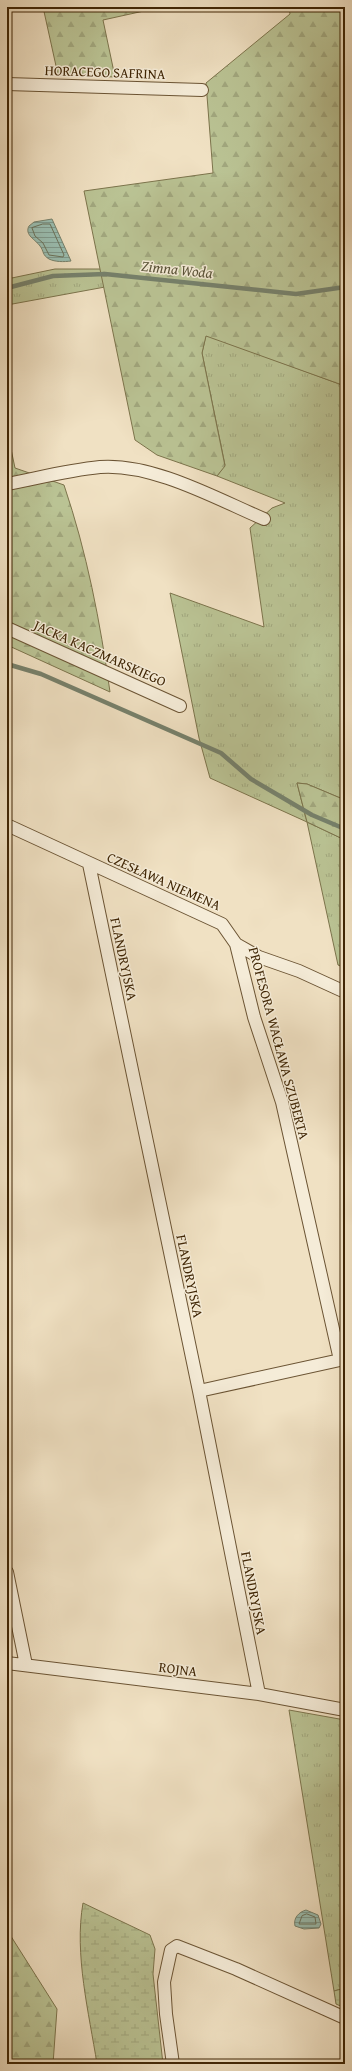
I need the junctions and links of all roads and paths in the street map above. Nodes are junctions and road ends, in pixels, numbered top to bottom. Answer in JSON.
{"nodes":[{"id":1,"x":7,"y":84,"type":"edge"},
{"id":2,"x":202,"y":90,"type":"dead end"},
{"id":3,"x":7,"y":484,"type":"edge"},
{"id":4,"x":264,"y":520,"type":"dead end"},
{"id":5,"x":7,"y":628,"type":"edge"},
{"id":6,"x":180,"y":706,"type":"dead end"},
{"id":7,"x":7,"y":825,"type":"edge"},
{"id":8,"x":89,"y":864,"type":"junction"},
{"id":9,"x":236,"y":944,"type":"junction"},
{"id":10,"x":345,"y":992,"type":"edge"},
{"id":11,"x":199,"y":1391,"type":"junction"},
{"id":12,"x":7,"y":1572,"type":"edge"},
{"id":13,"x":7,"y":1663,"type":"edge"},
{"id":14,"x":26,"y":1665,"type":"junction"},
{"id":15,"x":259,"y":1694,"type":"junction"},
{"id":16,"x":345,"y":1710,"type":"edge"},
{"id":17,"x":345,"y":2018,"type":"edge"},
{"id":18,"x":173,"y":2064,"type":"edge"}],
"edges":[{"from":1,"to":2,"type":"street","name":"HORACEGO SAFRINA"},
{"from":3,"to":4,"type":"street"},
{"from":5,"to":6,"type":"street","name":"JACKA KACZMARSKIEGO"},
{"from":7,"to":8,"type":"street","name":"CZESŁAWA NIEMENA"},
{"from":8,"to":9,"type":"street","name":"CZESŁAWA NIEMENA"},
{"from":8,"to":11,"type":"street","name":"FLANDRYJSKA"},
{"from":9,"to":10,"type":"street","name":"CZESŁAWA NIEMENA"},
{"from":9,"to":11,"type":"street","name":"PROFESORA WACŁAWA SZUBERTA"},
{"from":11,"to":15,"type":"street","name":"FLANDRYJSKA"},
{"from":12,"to":14,"type":"street"},
{"from":13,"to":14,"type":"street","name":"ROJNA"},
{"from":14,"to":15,"type":"street","name":"ROJNA"},
{"from":15,"to":16,"type":"street","name":"ROJNA"},
{"from":17,"to":18,"type":"street"}]}
